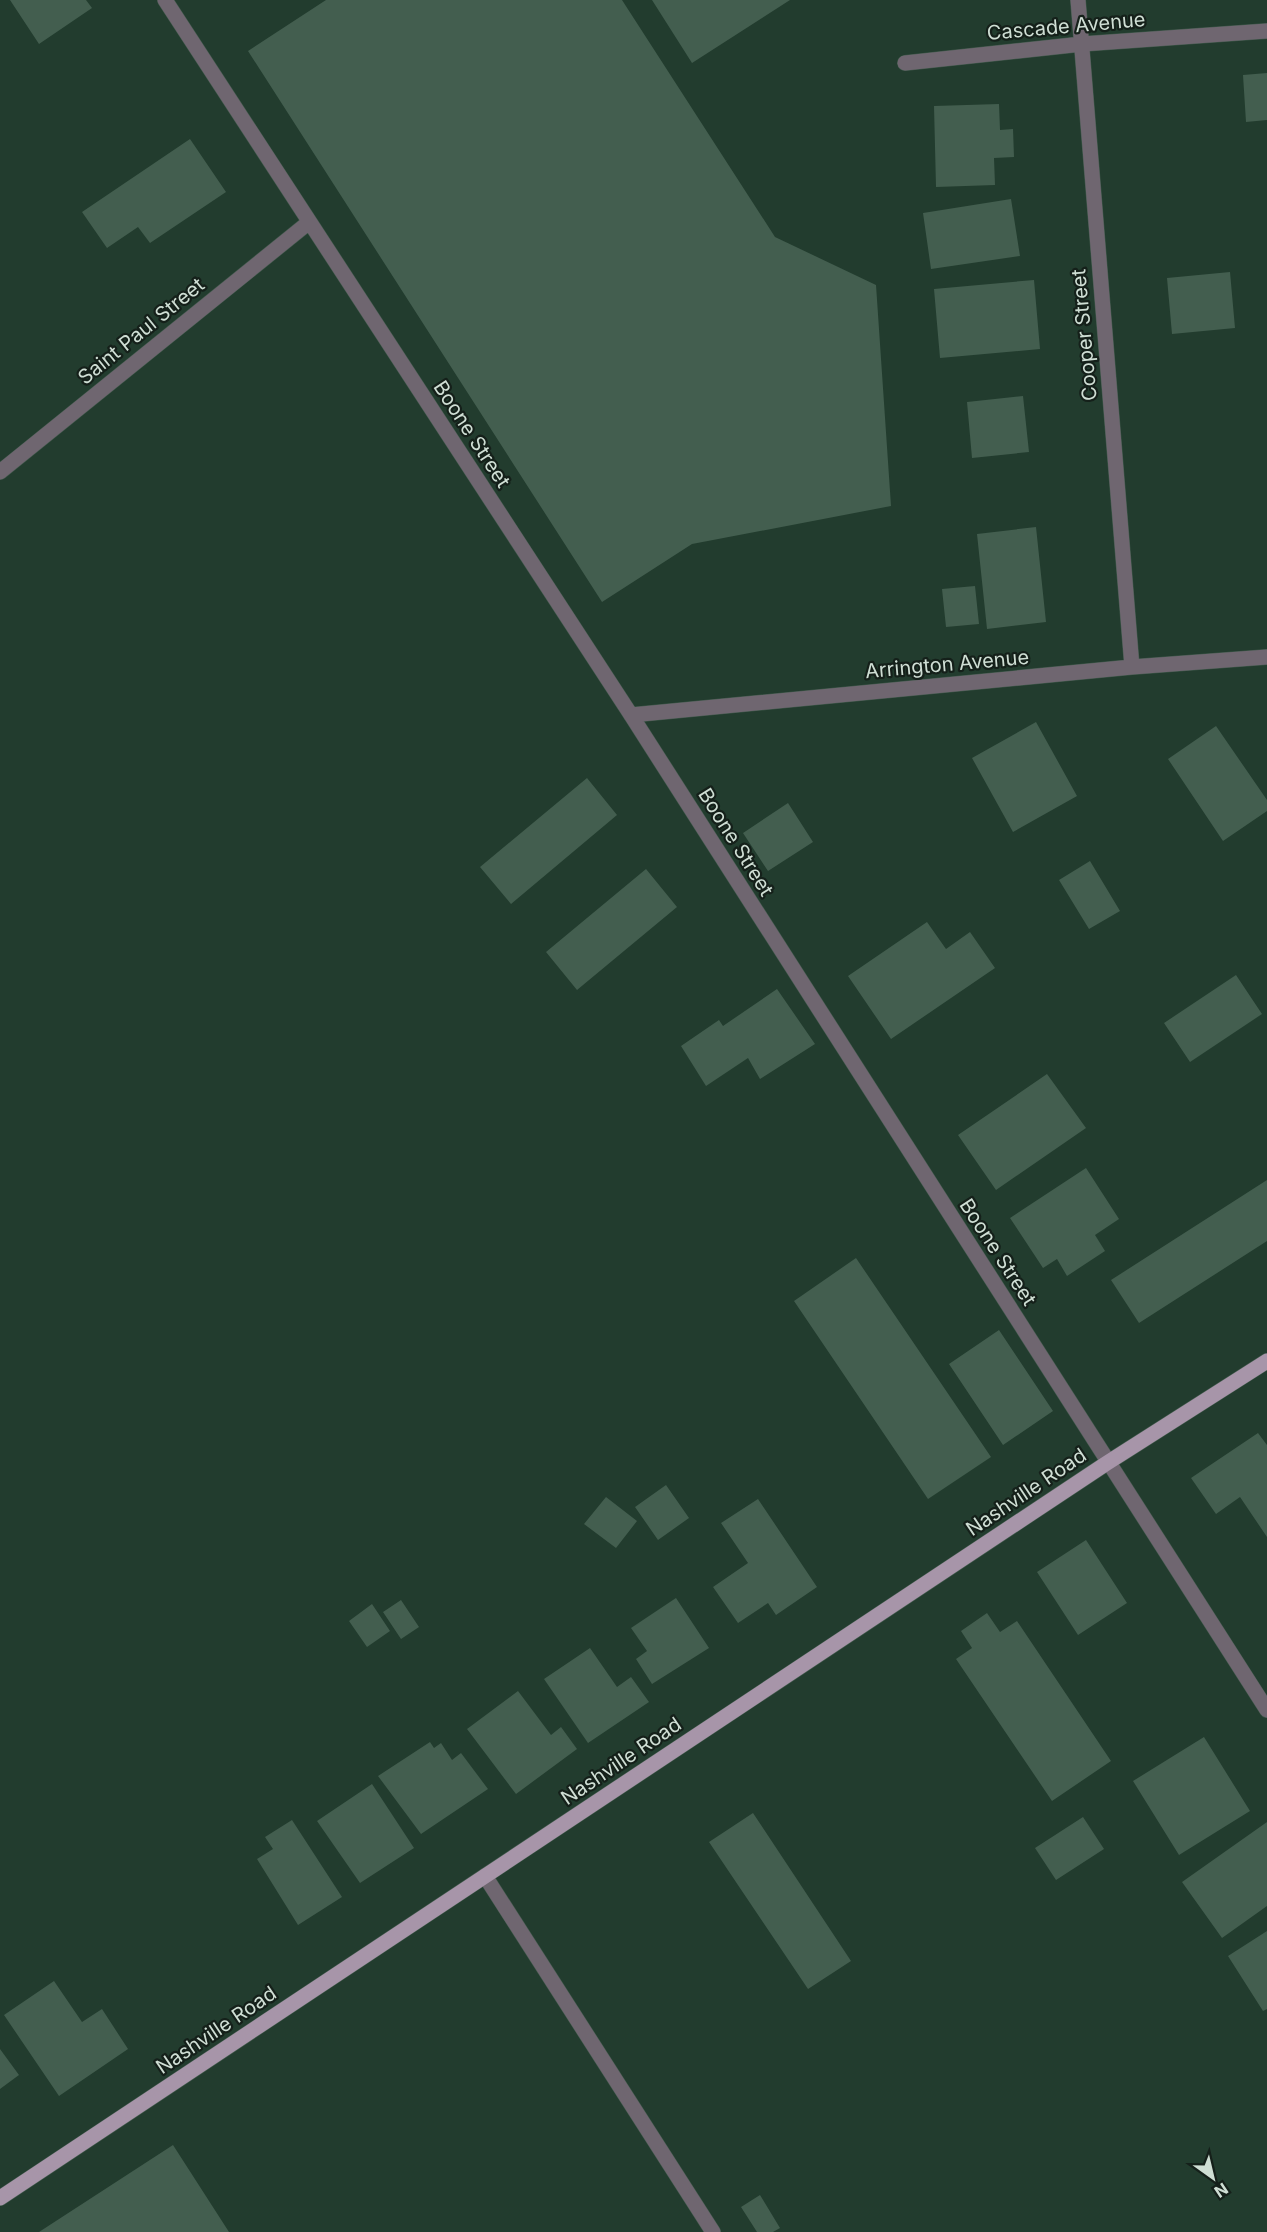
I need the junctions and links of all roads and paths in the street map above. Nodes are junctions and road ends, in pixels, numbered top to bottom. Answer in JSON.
{"nodes":[{"id":1,"x":165,"y":0,"type":"edge"},
{"id":2,"x":1078,"y":0,"type":"edge"},
{"id":3,"x":1267,"y":32,"type":"edge"},
{"id":4,"x":1082,"y":44,"type":"junction"},
{"id":5,"x":905,"y":63,"type":"dead end"},
{"id":6,"x":308,"y":223,"type":"junction"},
{"id":7,"x":0,"y":472,"type":"edge"},
{"id":8,"x":1267,"y":657,"type":"edge"},
{"id":9,"x":1132,"y":667,"type":"junction"},
{"id":10,"x":631,"y":715,"type":"junction"},
{"id":11,"x":1267,"y":1361,"type":"edge"},
{"id":12,"x":1107,"y":1463,"type":"junction"},
{"id":13,"x":1267,"y":1710,"type":"edge"},
{"id":14,"x":485,"y":1876,"type":"junction"},
{"id":15,"x":0,"y":2198,"type":"edge"},
{"id":16,"x":713,"y":2232,"type":"edge"}],
"edges":[{"from":1,"to":6,"type":"street","name":"Boone Street"},
{"from":2,"to":4,"type":"street","name":"Cooper Street"},
{"from":3,"to":4,"type":"street","name":"Cascade Avenue"},
{"from":4,"to":5,"type":"street","name":"Cascade Avenue"},
{"from":4,"to":9,"type":"street","name":"Cooper Street"},
{"from":6,"to":7,"type":"street","name":"Saint Paul Street"},
{"from":6,"to":10,"type":"street","name":"Boone Street"},
{"from":8,"to":9,"type":"street","name":"Arrington Avenue"},
{"from":9,"to":10,"type":"street","name":"Arrington Avenue"},
{"from":10,"to":12,"type":"street","name":"Boone Street"},
{"from":11,"to":12,"type":"main road","name":"Nashville Road"},
{"from":12,"to":13,"type":"street","name":"Boone Street"},
{"from":12,"to":14,"type":"main road","name":"Nashville Road"},
{"from":14,"to":15,"type":"main road","name":"Nashville Road"},
{"from":14,"to":16,"type":"street"}]}
